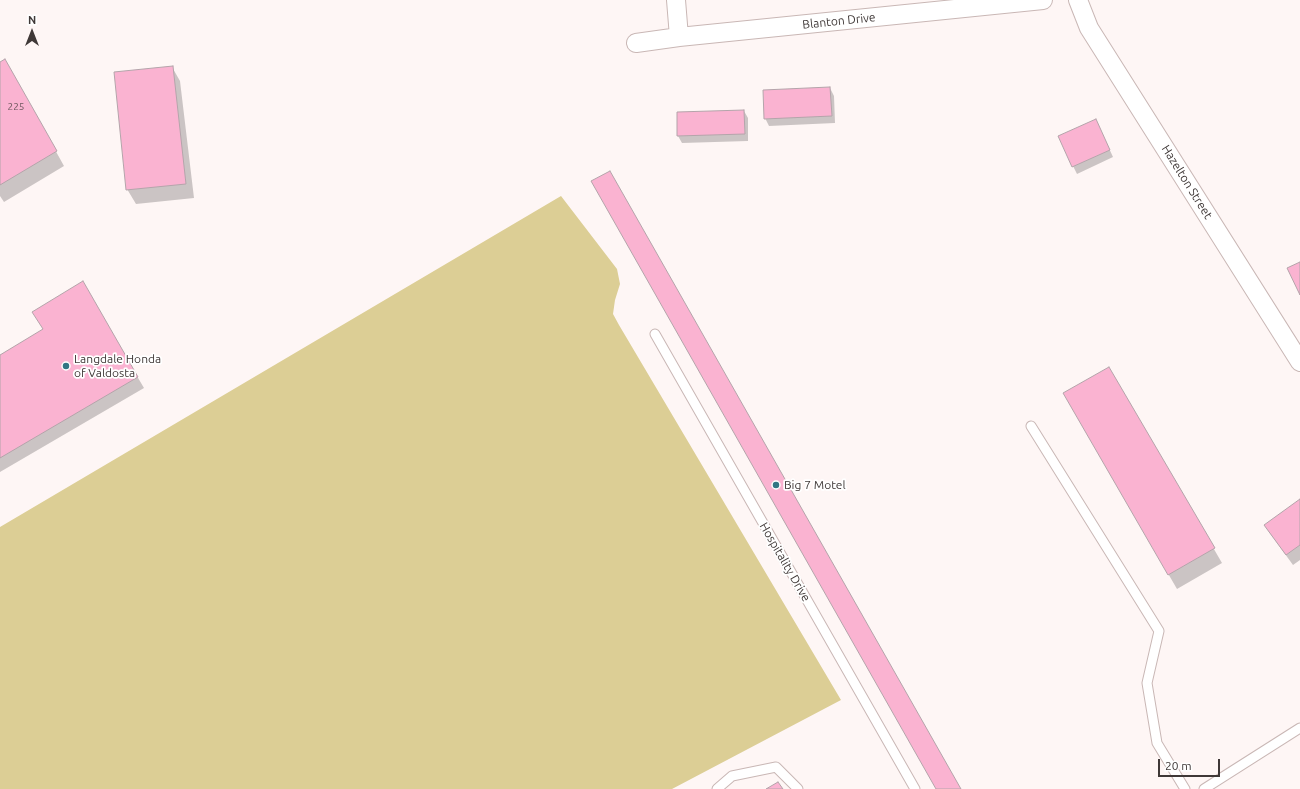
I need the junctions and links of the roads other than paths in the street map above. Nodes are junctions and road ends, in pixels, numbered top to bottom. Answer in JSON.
{"nodes":[{"id":1,"x":676,"y":0,"type":"edge"},
{"id":2,"x":1043,"y":0,"type":"edge"},
{"id":3,"x":1078,"y":0,"type":"edge"},
{"id":4,"x":955,"y":5,"type":"edge"},
{"id":5,"x":680,"y":37,"type":"junction"},
{"id":6,"x":636,"y":43,"type":"dead end"},
{"id":7,"x":655,"y":334,"type":"dead end"},
{"id":8,"x":1300,"y":362,"type":"edge"},
{"id":9,"x":1031,"y":426,"type":"dead end"},
{"id":10,"x":1300,"y":728,"type":"edge"},
{"id":11,"x":717,"y":789,"type":"edge"},
{"id":12,"x":798,"y":789,"type":"edge"},
{"id":13,"x":915,"y":789,"type":"edge"},
{"id":14,"x":1185,"y":789,"type":"edge"},
{"id":15,"x":1204,"y":789,"type":"edge"}],
"edges":[{"from":1,"to":5,"type":"street"},
{"from":2,"to":4,"type":"street","name":"Blanton Drive"},
{"from":3,"to":8,"type":"street","name":"Hazelton Street"},
{"from":4,"to":5,"type":"street","name":"Blanton Drive"},
{"from":5,"to":6,"type":"street","name":"Blanton Drive"},
{"from":7,"to":13,"type":"lane","name":"Hospitality Drive"},
{"from":9,"to":14,"type":"lane"},
{"from":10,"to":15,"type":"lane"},
{"from":11,"to":12,"type":"lane"}]}
